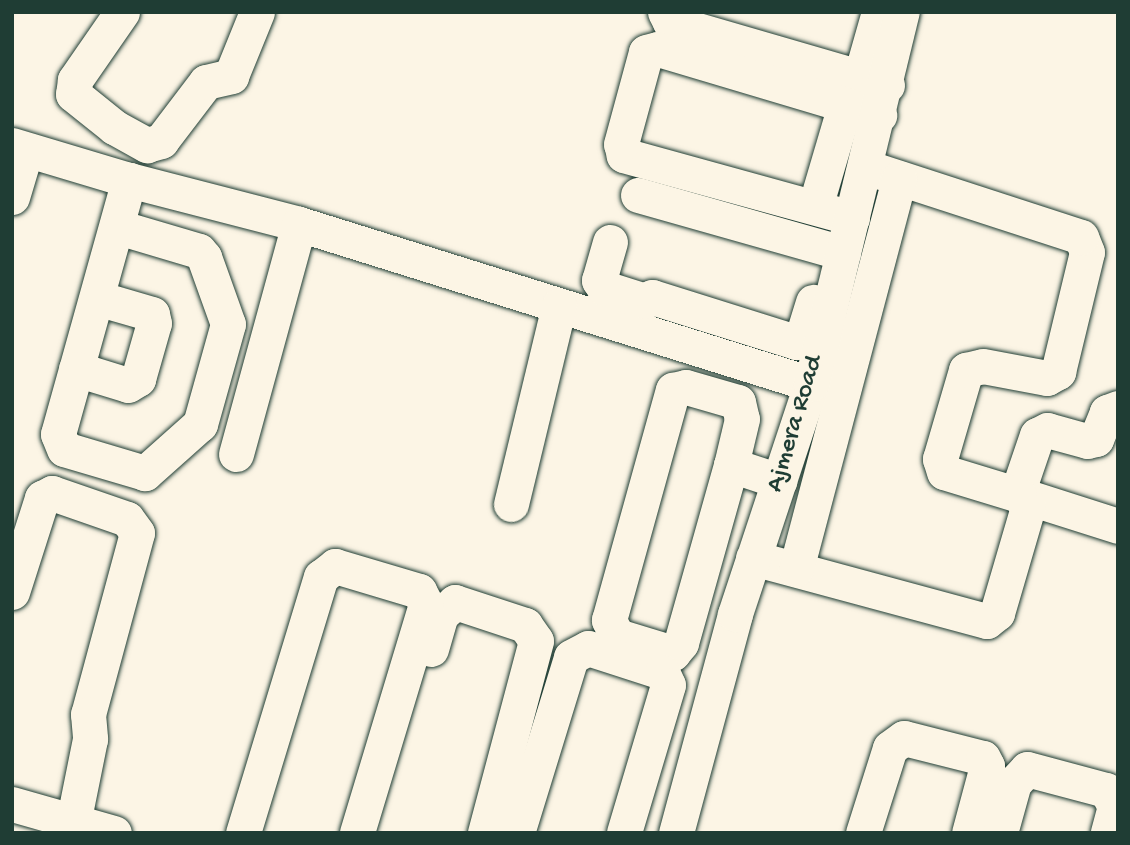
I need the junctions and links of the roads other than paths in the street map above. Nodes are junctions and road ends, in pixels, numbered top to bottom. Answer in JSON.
{"nodes":[{"id":1,"x":122,"y":12,"type":"edge"},
{"id":2,"x":257,"y":12,"type":"edge"},
{"id":3,"x":665,"y":12,"type":"edge"},
{"id":4,"x":879,"y":12,"type":"edge"},
{"id":5,"x":902,"y":12,"type":"edge"},
{"id":6,"x":877,"y":87,"type":"junction"},
{"id":7,"x":845,"y":105,"type":"junction"},
{"id":8,"x":114,"y":127,"type":"junction"},
{"id":9,"x":19,"y":147,"type":"edge"},
{"id":10,"x":865,"y":167,"type":"junction"},
{"id":11,"x":116,"y":176,"type":"junction"},
{"id":12,"x":899,"y":178,"type":"junction"},
{"id":13,"x":820,"y":190,"type":"dead end"},
{"id":14,"x":638,"y":195,"type":"dead end"},
{"id":15,"x":12,"y":197,"type":"edge"},
{"id":16,"x":852,"y":218,"type":"junction"},
{"id":17,"x":299,"y":224,"type":"junction"},
{"id":18,"x":118,"y":227,"type":"junction"},
{"id":19,"x":610,"y":242,"type":"dead end"},
{"id":20,"x":836,"y":251,"type":"junction"},
{"id":21,"x":97,"y":298,"type":"junction"},
{"id":22,"x":667,"y":302,"type":"junction"},
{"id":23,"x":559,"y":306,"type":"junction"},
{"id":24,"x":742,"y":325,"type":"junction"},
{"id":25,"x":656,"y":337,"type":"junction"},
{"id":26,"x":732,"y":360,"type":"junction"},
{"id":27,"x":76,"y":369,"type":"junction"},
{"id":28,"x":811,"y":384,"type":"junction"},
{"id":29,"x":1118,"y":408,"type":"edge"},
{"id":30,"x":236,"y":454,"type":"dead end"},
{"id":31,"x":731,"y":465,"type":"junction"},
{"id":32,"x":779,"y":481,"type":"junction"},
{"id":33,"x":511,"y":504,"type":"dead end"},
{"id":34,"x":1118,"y":526,"type":"edge"},
{"id":35,"x":753,"y":558,"type":"junction"},
{"id":36,"x":796,"y":569,"type":"junction"},
{"id":37,"x":12,"y":592,"type":"edge"},
{"id":38,"x":692,"y":603,"type":"junction"},
{"id":39,"x":735,"y":614,"type":"junction"},
{"id":40,"x":643,"y":771,"type":"junction"},
{"id":41,"x":689,"y":783,"type":"junction"},
{"id":42,"x":12,"y":804,"type":"edge"},
{"id":43,"x":72,"y":827,"type":"edge"},
{"id":44,"x":114,"y":833,"type":"edge"},
{"id":45,"x":243,"y":833,"type":"edge"},
{"id":46,"x":357,"y":833,"type":"edge"},
{"id":47,"x":374,"y":833,"type":"edge"},
{"id":48,"x":485,"y":833,"type":"edge"},
{"id":49,"x":517,"y":833,"type":"edge"},
{"id":50,"x":624,"y":833,"type":"edge"},
{"id":51,"x":676,"y":833,"type":"edge"},
{"id":52,"x":863,"y":833,"type":"edge"},
{"id":53,"x":969,"y":833,"type":"edge"},
{"id":54,"x":1000,"y":833,"type":"edge"},
{"id":55,"x":1108,"y":833,"type":"edge"}],
"edges":[{"from":1,"to":8,"type":"street"},
{"from":2,"to":8,"type":"street"},
{"from":3,"to":6,"type":"street"},
{"from":4,"to":6,"type":"street"},
{"from":5,"to":6,"type":"street","name":"Ajmera Road"},
{"from":6,"to":7,"type":"street"},
{"from":6,"to":10,"type":"street","name":"Ajmera Road"},
{"from":7,"to":13,"type":"street"},
{"from":7,"to":16,"type":"street"},
{"from":8,"to":11,"type":"street"},
{"from":9,"to":11,"type":"street"},
{"from":9,"to":15,"type":"street"},
{"from":10,"to":12,"type":"street"},
{"from":10,"to":16,"type":"street","name":"Ajmera Road"},
{"from":11,"to":17,"type":"street"},
{"from":11,"to":18,"type":"street"},
{"from":12,"to":36,"type":"street"},
{"from":12,"to":36,"type":"street"},
{"from":14,"to":20,"type":"street"},
{"from":16,"to":20,"type":"street","name":"Ajmera Road"},
{"from":17,"to":23,"type":"street"},
{"from":17,"to":30,"type":"street"},
{"from":18,"to":21,"type":"street"},
{"from":18,"to":27,"type":"street"},
{"from":19,"to":22,"type":"street"},
{"from":20,"to":24,"type":"street"},
{"from":20,"to":28,"type":"street","name":"Ajmera Road"},
{"from":21,"to":27,"type":"street"},
{"from":21,"to":27,"type":"street"},
{"from":22,"to":24,"type":"street"},
{"from":22,"to":25,"type":"street"},
{"from":23,"to":25,"type":"street"},
{"from":23,"to":33,"type":"street"},
{"from":24,"to":26,"type":"street"},
{"from":25,"to":26,"type":"street"},
{"from":26,"to":28,"type":"street"},
{"from":28,"to":32,"type":"street","name":"Ajmera Road"},
{"from":29,"to":34,"type":"street"},
{"from":31,"to":32,"type":"street"},
{"from":31,"to":38,"type":"street"},
{"from":31,"to":38,"type":"street"},
{"from":32,"to":35,"type":"street","name":"Ajmera Road"},
{"from":35,"to":36,"type":"street"},
{"from":35,"to":39,"type":"street","name":"Ajmera Road"},
{"from":37,"to":43,"type":"street"},
{"from":38,"to":39,"type":"street"},
{"from":39,"to":41,"type":"street","name":"Ajmera Road"},
{"from":40,"to":41,"type":"street"},
{"from":40,"to":49,"type":"street"},
{"from":40,"to":50,"type":"street"},
{"from":41,"to":51,"type":"street","name":"Ajmera Road"},
{"from":42,"to":43,"type":"street"},
{"from":43,"to":44,"type":"street"},
{"from":45,"to":46,"type":"street"},
{"from":47,"to":48,"type":"street"},
{"from":52,"to":53,"type":"street"},
{"from":54,"to":55,"type":"street"}]}
